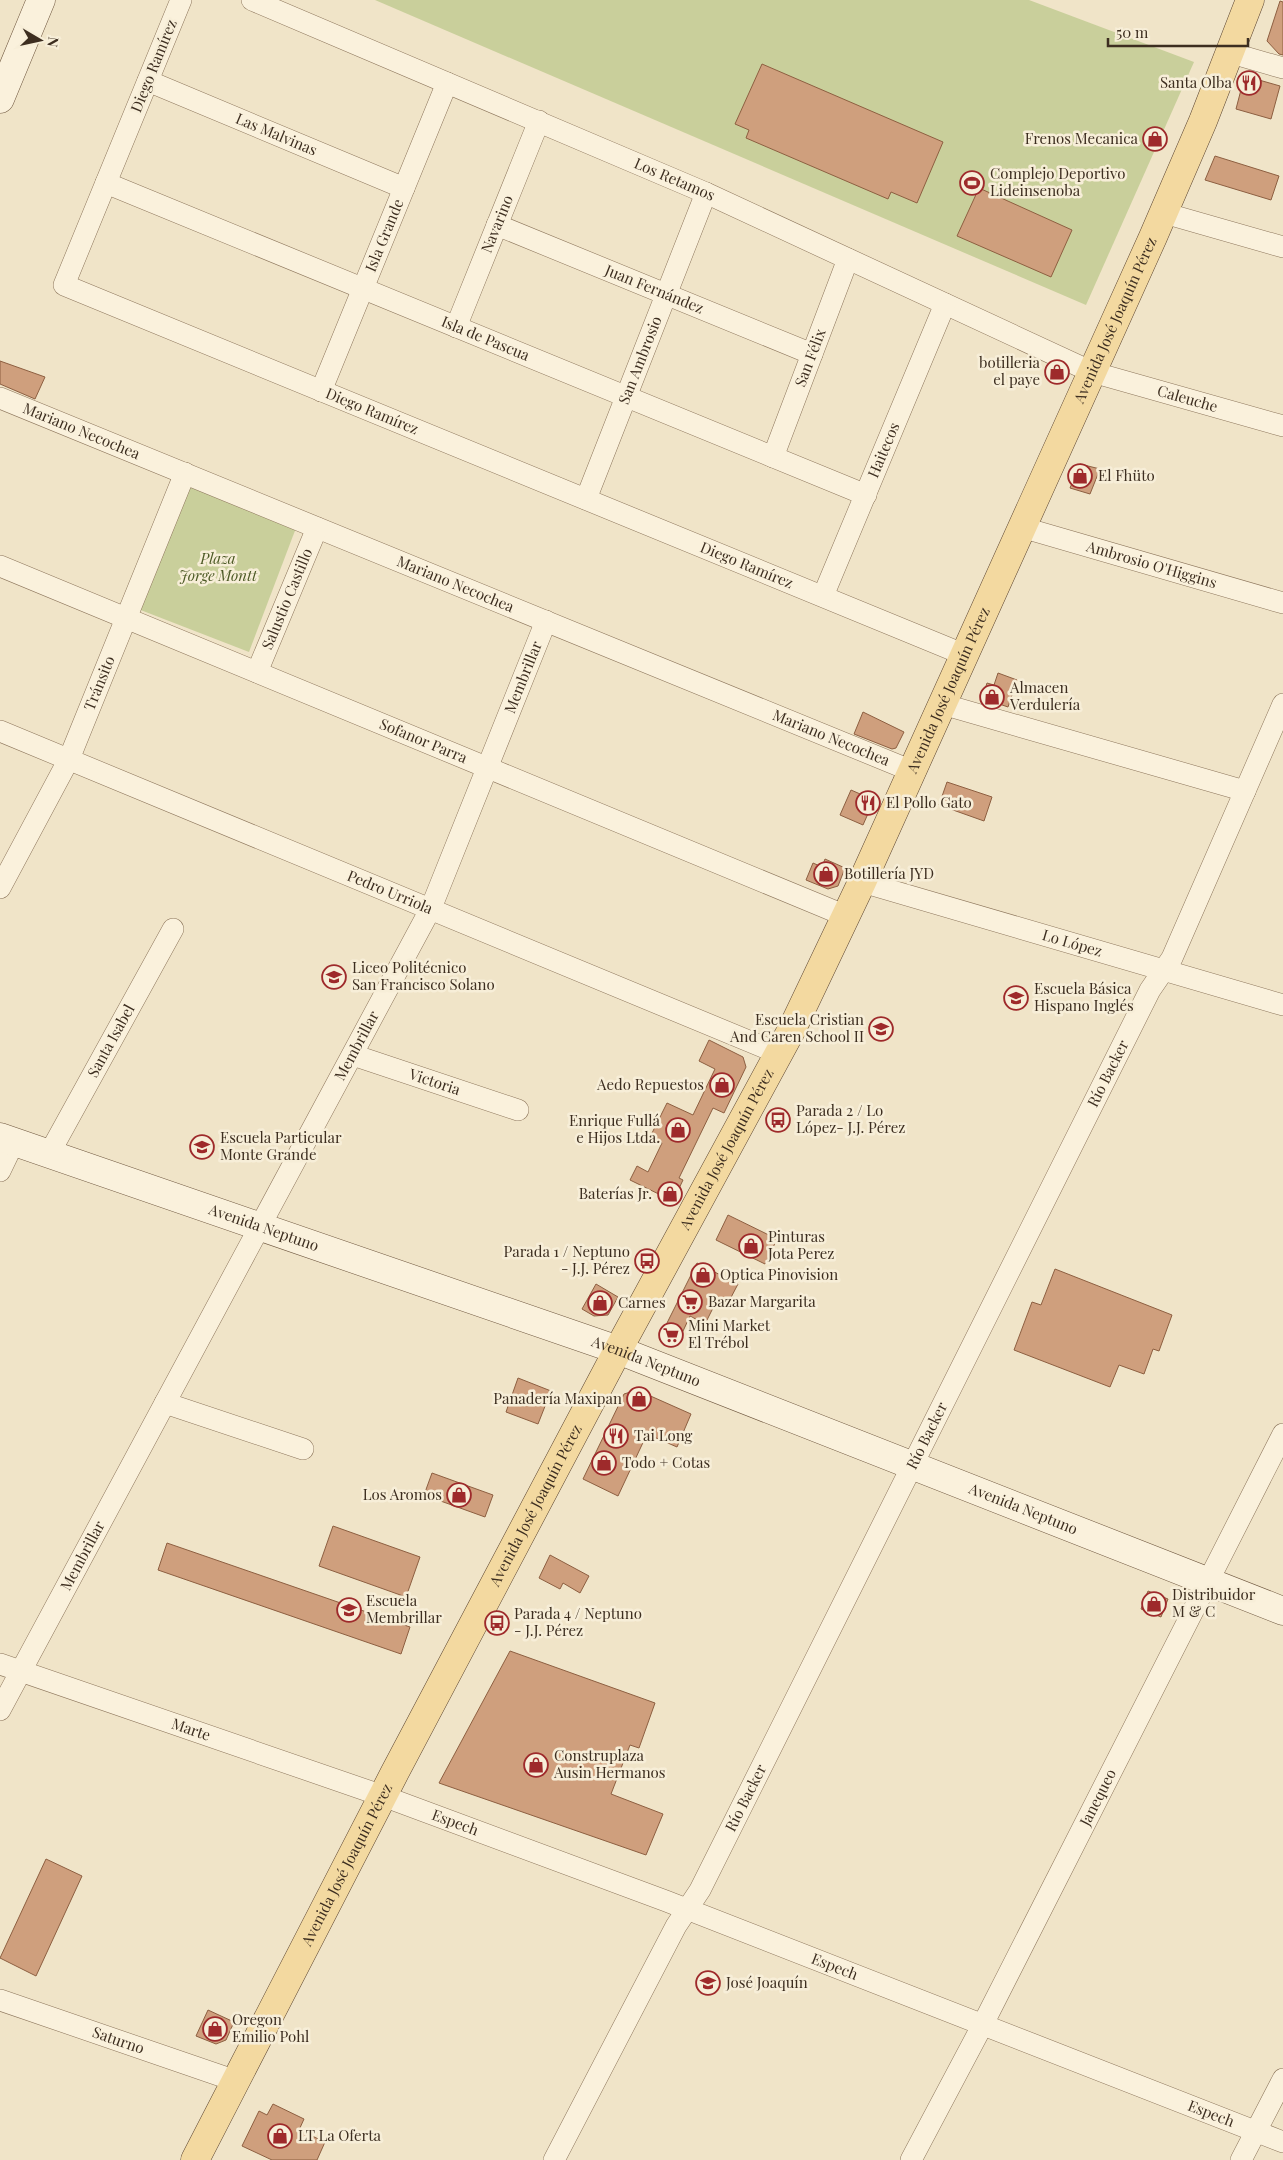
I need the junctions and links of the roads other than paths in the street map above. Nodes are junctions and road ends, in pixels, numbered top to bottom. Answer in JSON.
{"nodes":[{"id":1,"x":41,"y":0,"type":"edge"},
{"id":2,"x":181,"y":0,"type":"edge"},
{"id":3,"x":252,"y":0,"type":"edge"},
{"id":4,"x":1250,"y":0,"type":"edge"},
{"id":5,"x":1231,"y":53,"type":"junction"},
{"id":6,"x":1283,"y":68,"type":"edge"},
{"id":7,"x":148,"y":81,"type":"junction"},
{"id":8,"x":448,"y":82,"type":"junction"},
{"id":9,"x":0,"y":99,"type":"edge"},
{"id":10,"x":539,"y":121,"type":"junction"},
{"id":11,"x":106,"y":183,"type":"junction"},
{"id":12,"x":404,"y":188,"type":"junction"},
{"id":13,"x":706,"y":193,"type":"junction"},
{"id":14,"x":1164,"y":213,"type":"junction"},
{"id":15,"x":497,"y":225,"type":"junction"},
{"id":16,"x":1283,"y":246,"type":"edge"},
{"id":17,"x":848,"y":259,"type":"junction"},
{"id":18,"x":363,"y":289,"type":"junction"},
{"id":19,"x":666,"y":294,"type":"junction"},
{"id":20,"x":945,"y":304,"type":"junction"},
{"id":21,"x":456,"y":327,"type":"junction"},
{"id":22,"x":812,"y":354,"type":"junction"},
{"id":23,"x":1092,"y":372,"type":"junction"},
{"id":24,"x":322,"y":390,"type":"junction"},
{"id":25,"x":626,"y":396,"type":"junction"},
{"id":26,"x":0,"y":398,"type":"edge"},
{"id":27,"x":1283,"y":426,"type":"edge"},
{"id":28,"x":773,"y":457,"type":"junction"},
{"id":29,"x":185,"y":473,"type":"junction"},
{"id":30,"x":866,"y":495,"type":"junction"},
{"id":31,"x":586,"y":499,"type":"junction"},
{"id":32,"x":317,"y":528,"type":"junction"},
{"id":33,"x":1022,"y":528,"type":"junction"},
{"id":34,"x":0,"y":566,"type":"edge"},
{"id":35,"x":824,"y":596,"type":"junction"},
{"id":36,"x":1283,"y":603,"type":"edge"},
{"id":37,"x":126,"y":618,"type":"junction"},
{"id":38,"x":546,"y":621,"type":"junction"},
{"id":39,"x":965,"y":655,"type":"junction"},
{"id":40,"x":257,"y":672,"type":"junction"},
{"id":41,"x":942,"y":704,"type":"junction"},
{"id":42,"x":1283,"y":704,"type":"edge"},
{"id":43,"x":0,"y":731,"type":"edge"},
{"id":44,"x":69,"y":759,"type":"junction"},
{"id":45,"x":487,"y":767,"type":"junction"},
{"id":46,"x":912,"y":772,"type":"junction"},
{"id":47,"x":1245,"y":791,"type":"junction"},
{"id":48,"x":862,"y":882,"type":"junction"},
{"id":49,"x":0,"y":888,"type":"edge"},
{"id":50,"x":431,"y":908,"type":"junction"},
{"id":51,"x":846,"y":916,"type":"junction"},
{"id":52,"x":173,"y":929,"type":"dead end"},
{"id":53,"x":1163,"y":971,"type":"junction"},
{"id":54,"x":1283,"y":1005,"type":"edge"},
{"id":55,"x":780,"y":1054,"type":"junction"},
{"id":56,"x":353,"y":1055,"type":"junction"},
{"id":57,"x":518,"y":1110,"type":"dead end"},
{"id":58,"x":7,"y":1139,"type":"edge"},
{"id":59,"x":49,"y":1154,"type":"junction"},
{"id":60,"x":0,"y":1171,"type":"edge"},
{"id":61,"x":261,"y":1227,"type":"junction"},
{"id":62,"x":618,"y":1350,"type":"junction"},
{"id":63,"x":166,"y":1403,"type":"junction"},
{"id":64,"x":1283,"y":1434,"type":"edge"},
{"id":65,"x":303,"y":1449,"type":"dead end"},
{"id":66,"x":912,"y":1466,"type":"junction"},
{"id":67,"x":1209,"y":1582,"type":"junction"},
{"id":68,"x":1283,"y":1611,"type":"edge"},
{"id":69,"x":0,"y":1664,"type":"edge"},
{"id":70,"x":21,"y":1671,"type":"junction"},
{"id":71,"x":0,"y":1710,"type":"edge"},
{"id":72,"x":383,"y":1796,"type":"junction"},
{"id":73,"x":687,"y":1909,"type":"junction"},
{"id":74,"x":0,"y":2000,"type":"edge"},
{"id":75,"x":982,"y":2026,"type":"junction"},
{"id":76,"x":1283,"y":2079,"type":"edge"},
{"id":77,"x":236,"y":2081,"type":"junction"},
{"id":78,"x":1256,"y":2132,"type":"junction"},
{"id":79,"x":1283,"y":2142,"type":"edge"},
{"id":80,"x":194,"y":2160,"type":"edge"},
{"id":81,"x":554,"y":2160,"type":"edge"},
{"id":82,"x":911,"y":2160,"type":"edge"},
{"id":83,"x":1241,"y":2160,"type":"edge"}],
"edges":[{"from":1,"to":9,"type":"main road"},
{"from":2,"to":7,"type":"street","name":"Diego Ramírez"},
{"from":3,"to":8,"type":"street","name":"Los Retamos"},
{"from":4,"to":5,"type":"main road","name":"Avenida José Joaquín Pérez"},
{"from":5,"to":6,"type":"street"},
{"from":5,"to":14,"type":"main road","name":"Avenida José Joaquín Pérez"},
{"from":7,"to":11,"type":"street","name":"Diego Ramírez"},
{"from":7,"to":12,"type":"street","name":"Las Malvinas"},
{"from":8,"to":10,"type":"street","name":"Los Retamos"},
{"from":8,"to":12,"type":"street","name":"Isla Grande"},
{"from":10,"to":13,"type":"street","name":"Los Retamos"},
{"from":10,"to":15,"type":"street","name":"Navarino"},
{"from":11,"to":18,"type":"street","name":"Isla de Pascua"},
{"from":11,"to":24,"type":"street","name":"Diego Ramírez"},
{"from":12,"to":18,"type":"street","name":"Isla Grande"},
{"from":13,"to":17,"type":"street","name":"Los Retamos"},
{"from":13,"to":19,"type":"street","name":"San Ambrosio"},
{"from":14,"to":16,"type":"street"},
{"from":14,"to":23,"type":"main road","name":"Avenida José Joaquín Pérez"},
{"from":15,"to":19,"type":"street","name":"Juan Fernández"},
{"from":15,"to":21,"type":"street","name":"Navarino"},
{"from":17,"to":20,"type":"street","name":"Los Retamos"},
{"from":17,"to":22,"type":"street","name":"San Félix"},
{"from":18,"to":21,"type":"street","name":"Isla de Pascua"},
{"from":18,"to":24,"type":"street","name":"Isla Grande"},
{"from":19,"to":22,"type":"street","name":"Juan Fernández"},
{"from":19,"to":25,"type":"street","name":"San Ambrosio"},
{"from":20,"to":23,"type":"street","name":"Los Retamos"},
{"from":20,"to":30,"type":"street","name":"Haitecos"},
{"from":21,"to":25,"type":"street","name":"Isla de Pascua"},
{"from":22,"to":28,"type":"street","name":"San Félix"},
{"from":23,"to":27,"type":"street","name":"Caleuche"},
{"from":23,"to":33,"type":"main road","name":"Avenida José Joaquín Pérez"},
{"from":24,"to":31,"type":"street","name":"Diego Ramírez"},
{"from":25,"to":28,"type":"street","name":"Isla de Pascua"},
{"from":25,"to":31,"type":"street","name":"San Ambrosio"},
{"from":26,"to":29,"type":"street","name":"Mariano Necochea"},
{"from":28,"to":30,"type":"street","name":"Isla de Pascua"},
{"from":29,"to":32,"type":"street","name":"Mariano Necochea"},
{"from":29,"to":37,"type":"street","name":"Tránsito"},
{"from":30,"to":35,"type":"street","name":"Haitecos"},
{"from":31,"to":35,"type":"street","name":"Diego Ramírez"},
{"from":32,"to":38,"type":"street","name":"Mariano Necochea"},
{"from":32,"to":40,"type":"street","name":"Salustio Castillo"},
{"from":33,"to":36,"type":"street","name":"Ambrosio O'Higgins"},
{"from":33,"to":39,"type":"main road","name":"Avenida José Joaquín Pérez"},
{"from":34,"to":37,"type":"street","name":"Sofanor Parra"},
{"from":35,"to":39,"type":"street","name":"Diego Ramírez"},
{"from":37,"to":40,"type":"street","name":"Sofanor Parra"},
{"from":37,"to":44,"type":"street","name":"Tránsito"},
{"from":38,"to":45,"type":"street","name":"Membrillar"},
{"from":38,"to":46,"type":"street","name":"Mariano Necochea"},
{"from":39,"to":41,"type":"main road","name":"Avenida José Joaquín Pérez"},
{"from":40,"to":45,"type":"street","name":"Sofanor Parra"},
{"from":41,"to":46,"type":"main road","name":"Avenida José Joaquín Pérez"},
{"from":41,"to":47,"type":"street"},
{"from":42,"to":47,"type":"street","name":"Río Backer"},
{"from":43,"to":44,"type":"street","name":"Pedro Urriola"},
{"from":44,"to":49,"type":"street","name":"Tránsito"},
{"from":44,"to":50,"type":"street","name":"Pedro Urriola"},
{"from":45,"to":50,"type":"street","name":"Membrillar"},
{"from":45,"to":51,"type":"street","name":"Sofanor Parra"},
{"from":46,"to":48,"type":"main road","name":"Avenida José Joaquín Pérez"},
{"from":47,"to":53,"type":"street","name":"Río Backer"},
{"from":48,"to":51,"type":"main road","name":"Avenida José Joaquín Pérez"},
{"from":48,"to":53,"type":"street","name":"Lo López"},
{"from":50,"to":55,"type":"street","name":"Pedro Urriola"},
{"from":50,"to":56,"type":"street","name":"Membrillar"},
{"from":51,"to":55,"type":"main road","name":"Avenida José Joaquín Pérez"},
{"from":52,"to":59,"type":"street","name":"Santa Isabel"},
{"from":53,"to":54,"type":"street","name":"Lo López"},
{"from":53,"to":66,"type":"street","name":"Río Backer"},
{"from":55,"to":62,"type":"main road","name":"Avenida José Joaquín Pérez"},
{"from":56,"to":57,"type":"street","name":"Victoria"},
{"from":56,"to":61,"type":"street","name":"Membrillar"},
{"from":58,"to":59,"type":"main road","name":"Avenida Neptuno"},
{"from":58,"to":60,"type":"street"},
{"from":59,"to":61,"type":"main road","name":"Avenida Neptuno"},
{"from":61,"to":62,"type":"main road","name":"Avenida Neptuno"},
{"from":61,"to":63,"type":"street","name":"Membrillar"},
{"from":62,"to":66,"type":"main road","name":"Avenida Neptuno"},
{"from":62,"to":72,"type":"main road","name":"Avenida José Joaquín Pérez"},
{"from":63,"to":65,"type":"street"},
{"from":63,"to":70,"type":"street","name":"Membrillar"},
{"from":64,"to":67,"type":"street","name":"Janequeo"},
{"from":66,"to":67,"type":"main road","name":"Avenida Neptuno"},
{"from":66,"to":73,"type":"street","name":"Río Backer"},
{"from":67,"to":68,"type":"main road","name":"Avenida Neptuno"},
{"from":67,"to":75,"type":"street","name":"Janequeo"},
{"from":69,"to":70,"type":"street","name":"Marte"},
{"from":70,"to":71,"type":"street","name":"Membrillar"},
{"from":70,"to":72,"type":"street","name":"Marte"},
{"from":72,"to":73,"type":"street","name":"Espech"},
{"from":72,"to":77,"type":"main road","name":"Avenida José Joaquín Pérez"},
{"from":73,"to":75,"type":"street","name":"Espech"},
{"from":73,"to":81,"type":"street","name":"Río Backer"},
{"from":74,"to":77,"type":"street","name":"Saturno"},
{"from":75,"to":78,"type":"street","name":"Espech"},
{"from":75,"to":82,"type":"street","name":"Janequeo"},
{"from":76,"to":78,"type":"street"},
{"from":77,"to":80,"type":"main road","name":"Avenida José Joaquín Pérez"},
{"from":78,"to":79,"type":"street","name":"Espech"},
{"from":78,"to":83,"type":"street"}]}
